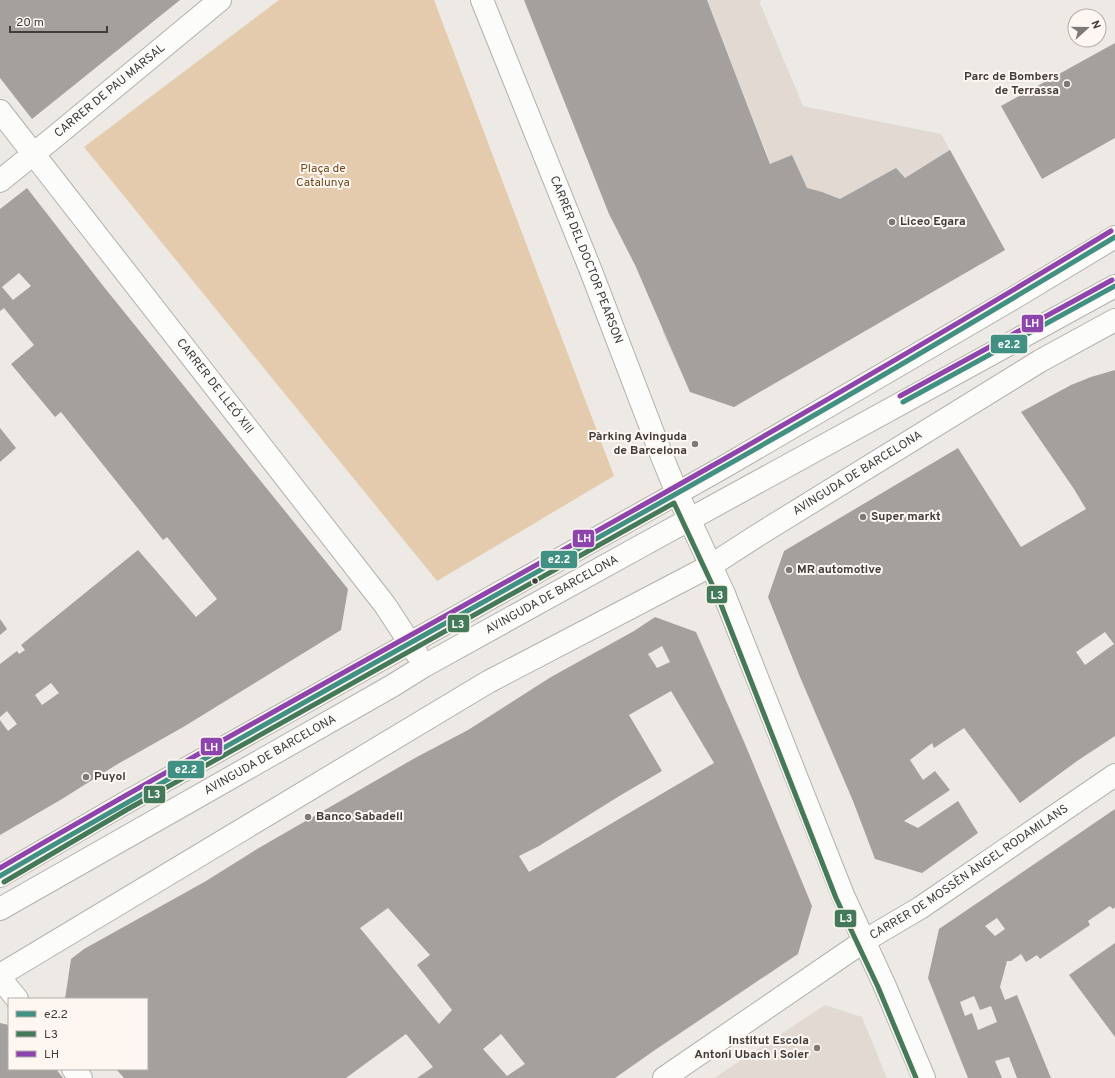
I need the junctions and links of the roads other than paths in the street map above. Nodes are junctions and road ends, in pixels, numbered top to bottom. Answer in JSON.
{"nodes":[{"id":1,"x":220,"y":0,"type":"edge"},
{"id":2,"x":482,"y":0,"type":"edge"},
{"id":3,"x":0,"y":111,"type":"edge"},
{"id":4,"x":34,"y":154,"type":"junction"},
{"id":5,"x":0,"y":181,"type":"edge"},
{"id":6,"x":1115,"y":238,"type":"edge"},
{"id":7,"x":1112,"y":291,"type":"edge"},
{"id":8,"x":1067,"y":313,"type":"junction"},
{"id":9,"x":1115,"y":320,"type":"edge"},
{"id":10,"x":1051,"y":355,"type":"junction"},
{"id":11,"x":677,"y":493,"type":"junction"},
{"id":12,"x":689,"y":520,"type":"junction"},
{"id":13,"x":710,"y":566,"type":"junction"},
{"id":14,"x":410,"y":642,"type":"junction"},
{"id":15,"x":424,"y":666,"type":"junction"},
{"id":16,"x":1115,"y":775,"type":"edge"},
{"id":17,"x":0,"y":876,"type":"edge"},
{"id":18,"x":0,"y":909,"type":"edge"},
{"id":19,"x":864,"y":940,"type":"junction"},
{"id":20,"x":0,"y":975,"type":"edge"},
{"id":21,"x":0,"y":978,"type":"edge"},
{"id":22,"x":16,"y":998,"type":"edge"},
{"id":23,"x":75,"y":1070,"type":"edge"},
{"id":24,"x":81,"y":1078,"type":"edge"},
{"id":25,"x":664,"y":1078,"type":"edge"},
{"id":26,"x":924,"y":1078,"type":"edge"}],
"edges":[{"from":1,"to":4,"type":"street","name":"CARRER DE PAU MARSAL"},
{"from":2,"to":11,"type":"street","name":"CARRER DEL DOCTOR PEARSON"},
{"from":3,"to":4,"type":"street","name":"CARRER DE LLEÓ XIII"},
{"from":4,"to":5,"type":"street","name":"CARRER DE PAU MARSAL"},
{"from":4,"to":14,"type":"street","name":"CARRER DE LLEÓ XIII"},
{"from":6,"to":11,"type":"street"},
{"from":7,"to":8,"type":"street","name":"AVINGUDA DE BARCELONA"},
{"from":8,"to":10,"type":"street"},
{"from":8,"to":12,"type":"street","name":"AVINGUDA DE BARCELONA"},
{"from":9,"to":10,"type":"street","name":"AVINGUDA DE BARCELONA"},
{"from":10,"to":13,"type":"street","name":"AVINGUDA DE BARCELONA"},
{"from":11,"to":12,"type":"street","name":"CARRER DEL DOCTOR PEARSON"},
{"from":11,"to":14,"type":"street"},
{"from":12,"to":13,"type":"street","name":"CARRER DEL DOCTOR PEARSON"},
{"from":12,"to":15,"type":"street","name":"AVINGUDA DE BARCELONA"},
{"from":13,"to":19,"type":"street","name":"CARRER DEL DOCTOR PEARSON"},
{"from":13,"to":20,"type":"street","name":"AVINGUDA DE BARCELONA"},
{"from":14,"to":15,"type":"street","name":"CARRER DE LLEÓ XIII"},
{"from":14,"to":17,"type":"street"},
{"from":15,"to":18,"type":"street","name":"AVINGUDA DE BARCELONA"},
{"from":16,"to":19,"type":"street","name":"CARRER DE MOSSÈN ÀNGEL RODAMILANS"},
{"from":19,"to":25,"type":"street","name":"CARRER DE MOSSÈN ÀNGEL RODAMILANS"},
{"from":19,"to":26,"type":"street","name":"CARRER DEL DOCTOR PEARSON"},
{"from":21,"to":22,"type":"street"},
{"from":23,"to":24,"type":"street"}]}
